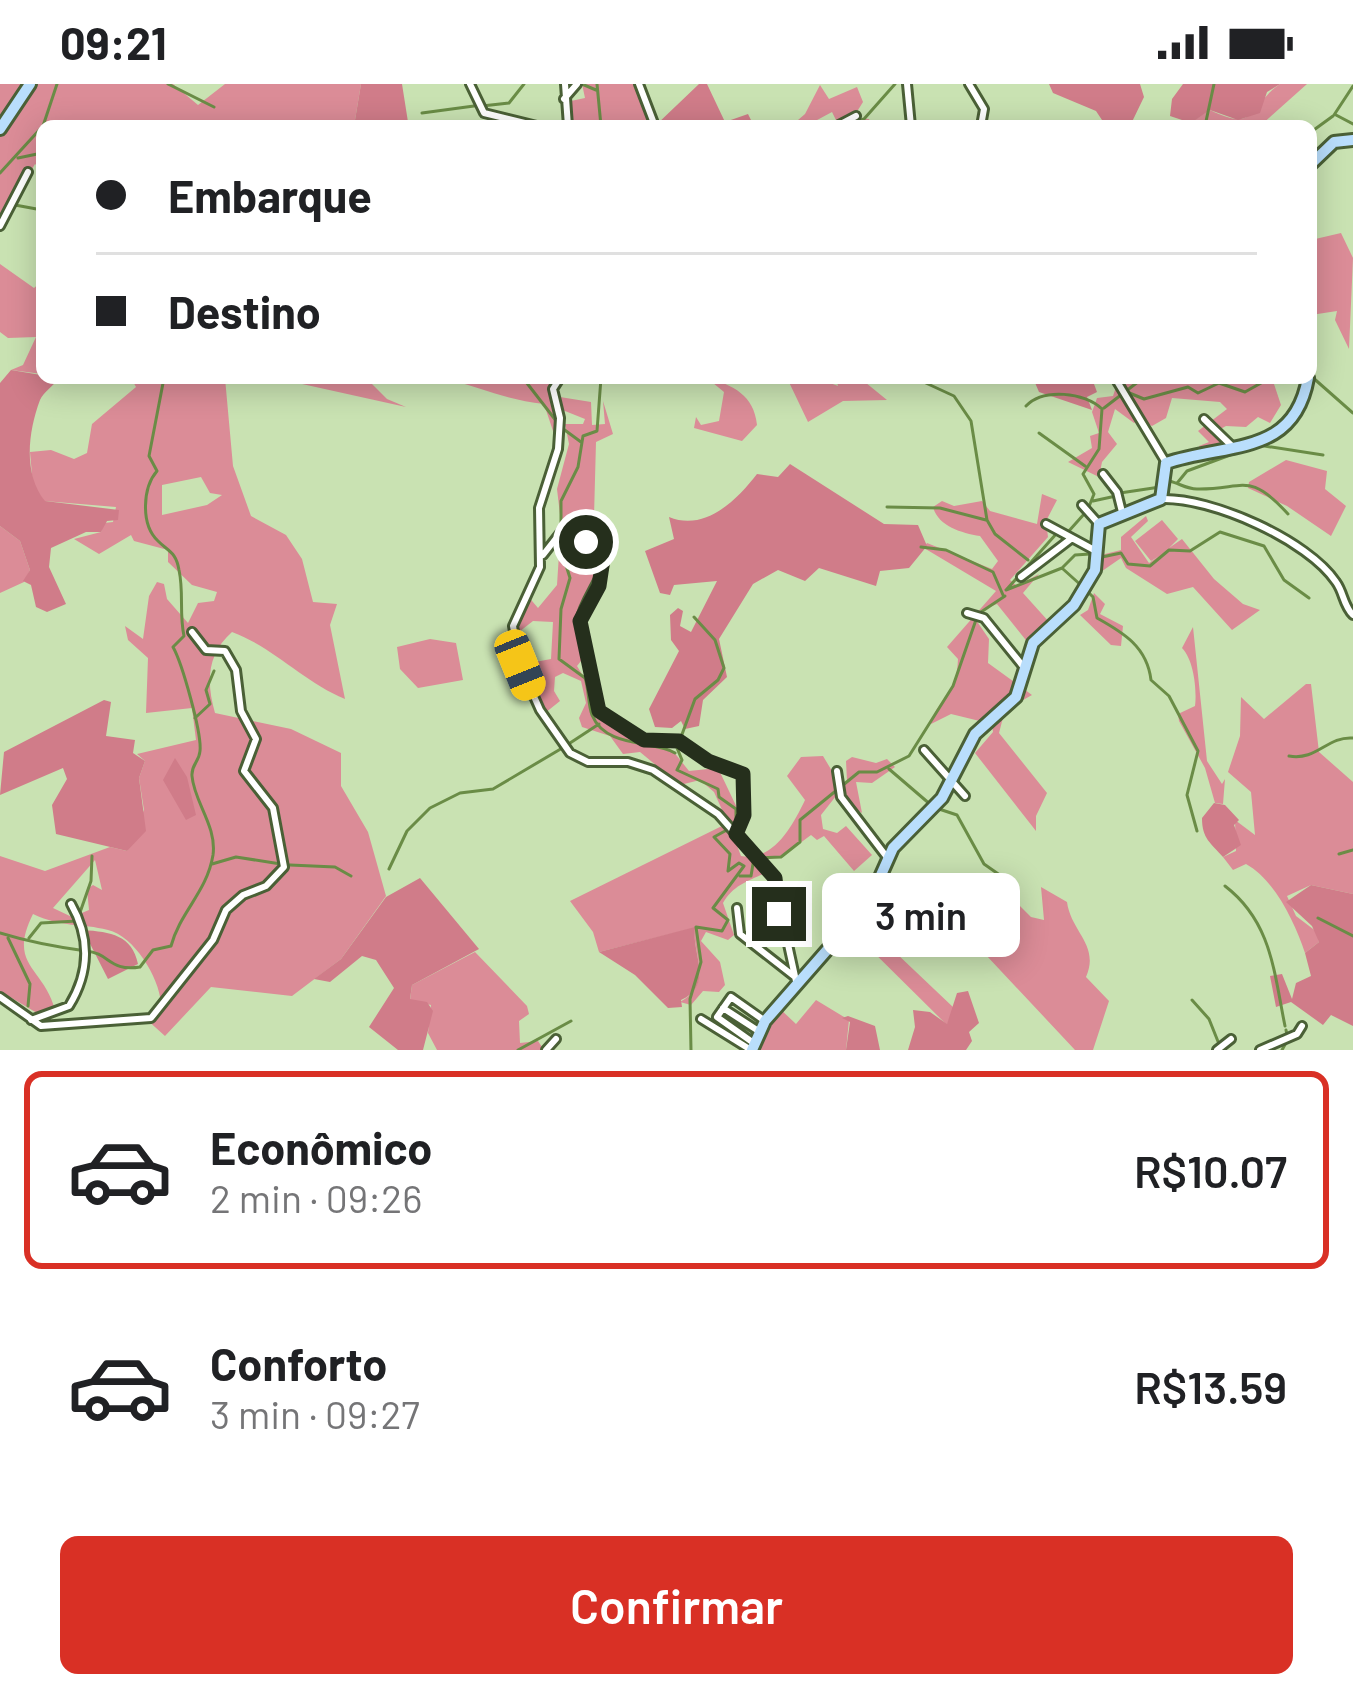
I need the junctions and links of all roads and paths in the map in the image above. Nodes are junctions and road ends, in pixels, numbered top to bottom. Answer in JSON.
{"nodes":[{"id":1,"x":30,"y":84,"type":"edge"},
{"id":2,"x":470,"y":84,"type":"edge"},
{"id":3,"x":565,"y":84,"type":"edge"},
{"id":4,"x":577,"y":84,"type":"edge"},
{"id":5,"x":639,"y":84,"type":"edge"},
{"id":6,"x":907,"y":84,"type":"edge"},
{"id":7,"x":969,"y":84,"type":"edge"},
{"id":8,"x":565,"y":99,"type":"junction"},
{"id":9,"x":856,"y":116,"type":"dead end"},
{"id":10,"x":513,"y":120,"type":"edge"},
{"id":11,"x":567,"y":120,"type":"edge"},
{"id":12,"x":653,"y":120,"type":"edge"},
{"id":13,"x":848,"y":120,"type":"edge"},
{"id":14,"x":910,"y":120,"type":"edge"},
{"id":15,"x":982,"y":120,"type":"edge"},
{"id":16,"x":0,"y":129,"type":"edge"},
{"id":17,"x":1353,"y":140,"type":"edge"},
{"id":18,"x":1317,"y":157,"type":"edge"},
{"id":19,"x":28,"y":172,"type":"dead end"},
{"id":20,"x":0,"y":226,"type":"edge"},
{"id":21,"x":557,"y":384,"type":"edge"},
{"id":22,"x":1120,"y":384,"type":"edge"},
{"id":23,"x":1306,"y":384,"type":"edge"},
{"id":24,"x":1204,"y":419,"type":"dead end"},
{"id":25,"x":1234,"y":448,"type":"junction"},
{"id":26,"x":1166,"y":463,"type":"junction"},
{"id":27,"x":1103,"y":474,"type":"dead end"},
{"id":28,"x":1162,"y":500,"type":"junction"},
{"id":29,"x":1082,"y":505,"type":"dead end"},
{"id":30,"x":1122,"y":512,"type":"junction"},
{"id":31,"x":1046,"y":524,"type":"dead end"},
{"id":32,"x":1099,"y":524,"type":"junction"},
{"id":33,"x":1072,"y":538,"type":"junction"},
{"id":34,"x":1096,"y":551,"type":"junction"},
{"id":35,"x":542,"y":556,"type":"junction"},
{"id":36,"x":1022,"y":577,"type":"dead end"},
{"id":37,"x":974,"y":615,"type":"dead end"},
{"id":38,"x":1353,"y":615,"type":"edge"},
{"id":39,"x":192,"y":632,"type":"dead end"},
{"id":40,"x":1022,"y":665,"type":"junction"},
{"id":41,"x":924,"y":750,"type":"dead end"},
{"id":42,"x":837,"y":771,"type":"dead end"},
{"id":43,"x":952,"y":779,"type":"junction"},
{"id":44,"x":965,"y":796,"type":"dead end"},
{"id":45,"x":732,"y":830,"type":"junction"},
{"id":46,"x":887,"y":860,"type":"junction"},
{"id":47,"x":71,"y":904,"type":"dead end"},
{"id":48,"x":737,"y":908,"type":"dead end"},
{"id":49,"x":796,"y":981,"type":"junction"},
{"id":50,"x":0,"y":997,"type":"edge"},
{"id":51,"x":723,"y":1008,"type":"junction"},
{"id":52,"x":701,"y":1019,"type":"dead end"},
{"id":53,"x":31,"y":1020,"type":"junction"},
{"id":54,"x":1302,"y":1026,"type":"dead end"},
{"id":55,"x":556,"y":1039,"type":"dead end"},
{"id":56,"x":757,"y":1039,"type":"edge"},
{"id":57,"x":1231,"y":1039,"type":"dead end"},
{"id":58,"x":546,"y":1050,"type":"edge"},
{"id":59,"x":1217,"y":1050,"type":"edge"},
{"id":60,"x":1260,"y":1050,"type":"edge"}],
"edges":[{"from":1,"to":16,"type":"street"},
{"from":2,"to":10,"type":"street"},
{"from":3,"to":8,"type":"street"},
{"from":4,"to":8,"type":"street"},
{"from":5,"to":12,"type":"street"},
{"from":6,"to":14,"type":"street"},
{"from":7,"to":15,"type":"street"},
{"from":8,"to":11,"type":"street"},
{"from":9,"to":13,"type":"street"},
{"from":17,"to":18,"type":"street"},
{"from":19,"to":20,"type":"street"},
{"from":21,"to":35,"type":"street"},
{"from":22,"to":26,"type":"street"},
{"from":23,"to":25,"type":"street"},
{"from":24,"to":25,"type":"street"},
{"from":25,"to":26,"type":"street"},
{"from":26,"to":28,"type":"street"},
{"from":27,"to":30,"type":"street"},
{"from":28,"to":30,"type":"street"},
{"from":28,"to":38,"type":"street"},
{"from":29,"to":32,"type":"street"},
{"from":30,"to":32,"type":"street"},
{"from":31,"to":33,"type":"street"},
{"from":32,"to":34,"type":"street"},
{"from":33,"to":34,"type":"street"},
{"from":33,"to":36,"type":"street"},
{"from":34,"to":40,"type":"street"},
{"from":35,"to":45,"type":"street"},
{"from":35,"to":45,"type":"street"},
{"from":37,"to":40,"type":"street"},
{"from":39,"to":53,"type":"street"},
{"from":40,"to":43,"type":"street"},
{"from":41,"to":43,"type":"street"},
{"from":42,"to":46,"type":"street"},
{"from":43,"to":44,"type":"street"},
{"from":43,"to":46,"type":"street"},
{"from":45,"to":49,"type":"street"},
{"from":46,"to":49,"type":"street"},
{"from":47,"to":53,"type":"street"},
{"from":48,"to":49,"type":"street"},
{"from":49,"to":56,"type":"street"},
{"from":50,"to":53,"type":"street"},
{"from":51,"to":56,"type":"street"},
{"from":51,"to":56,"type":"street"},
{"from":51,"to":56,"type":"street"},
{"from":52,"to":56,"type":"street"},
{"from":54,"to":60,"type":"street"},
{"from":55,"to":58,"type":"street"},
{"from":57,"to":59,"type":"street"}]}
